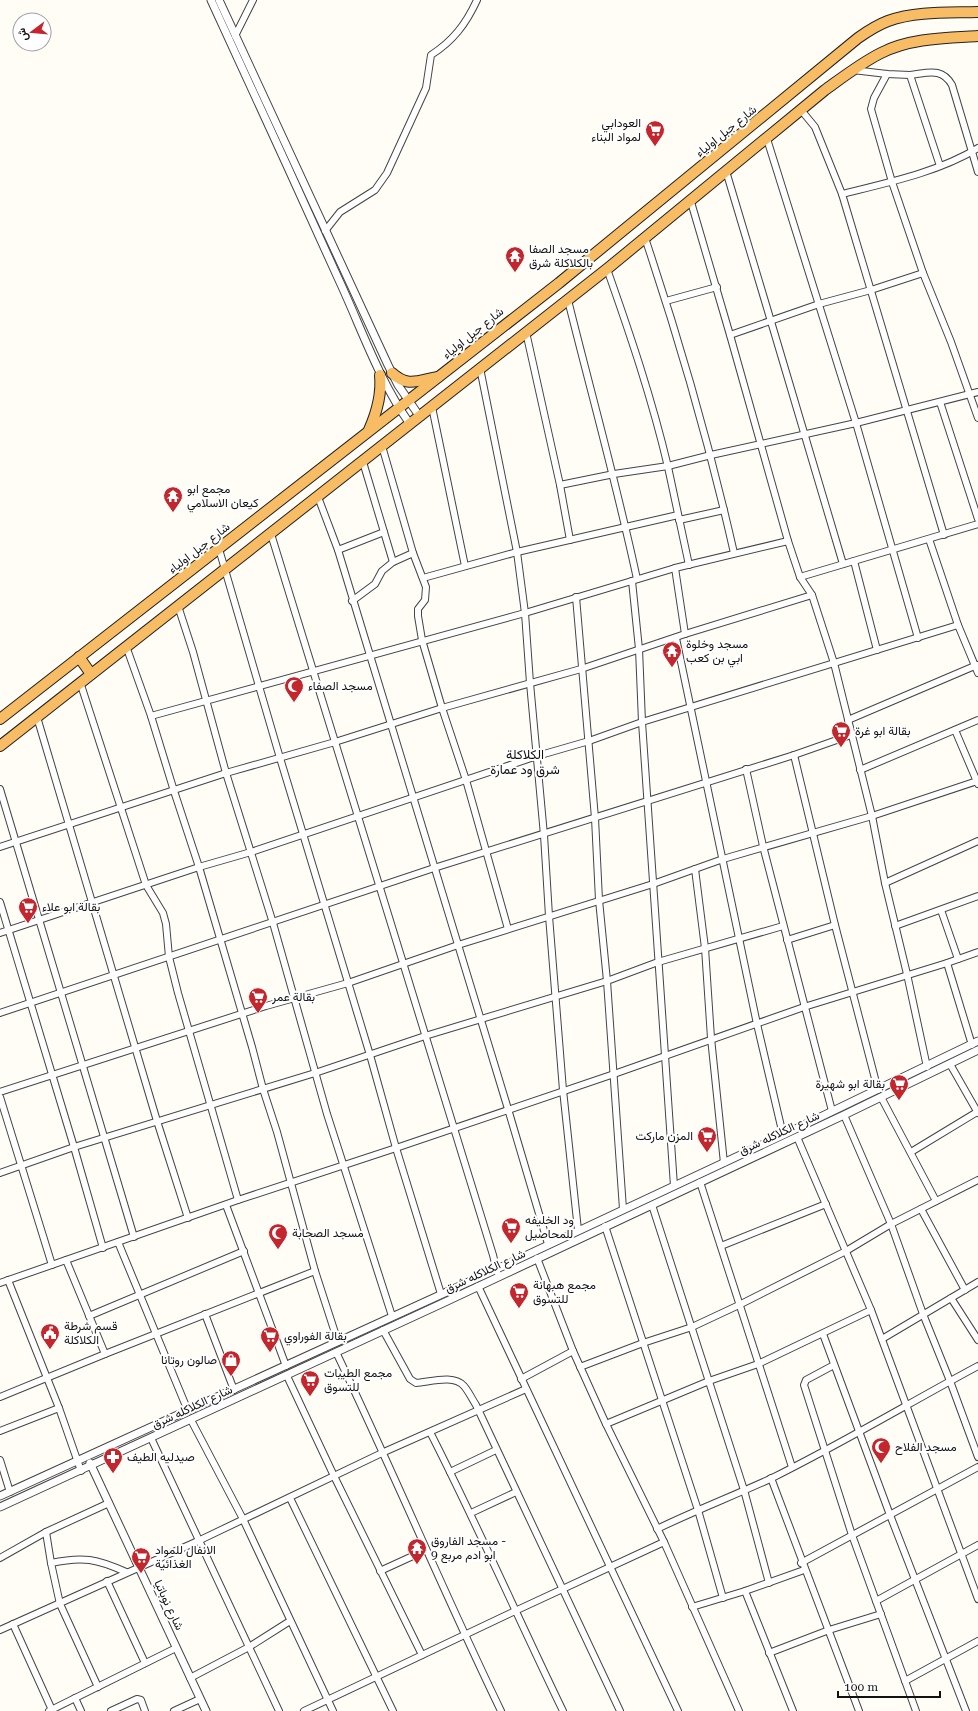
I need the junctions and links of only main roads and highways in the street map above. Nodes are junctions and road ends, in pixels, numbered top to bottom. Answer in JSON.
{"nodes":[{"id":1,"x":978,"y":12,"type":"edge"},
{"id":2,"x":978,"y":36,"type":"edge"},
{"id":3,"x":392,"y":373,"type":"road end"},
{"id":4,"x":380,"y":375,"type":"road end"},
{"id":5,"x":440,"y":377,"type":"junction"},
{"id":6,"x":368,"y":432,"type":"junction"},
{"id":7,"x":79,"y":657,"type":"junction"},
{"id":8,"x":91,"y":674,"type":"junction"},
{"id":9,"x":0,"y":719,"type":"edge"},
{"id":10,"x":0,"y":746,"type":"edge"}],
"edges":[{"from":1,"to":5,"type":"highway","name":"شارع جبل اولياء"},
{"from":2,"to":8,"type":"highway"},
{"from":3,"to":5,"type":"highway"},
{"from":4,"to":6,"type":"highway"},
{"from":5,"to":6,"type":"highway","name":"شارع جبل اولياء"},
{"from":6,"to":7,"type":"highway","name":"شارع جبل اولياء"},
{"from":7,"to":8,"type":"highway"},
{"from":7,"to":9,"type":"highway","name":"شارع جبل اولياء"},
{"from":8,"to":10,"type":"highway"}]}
